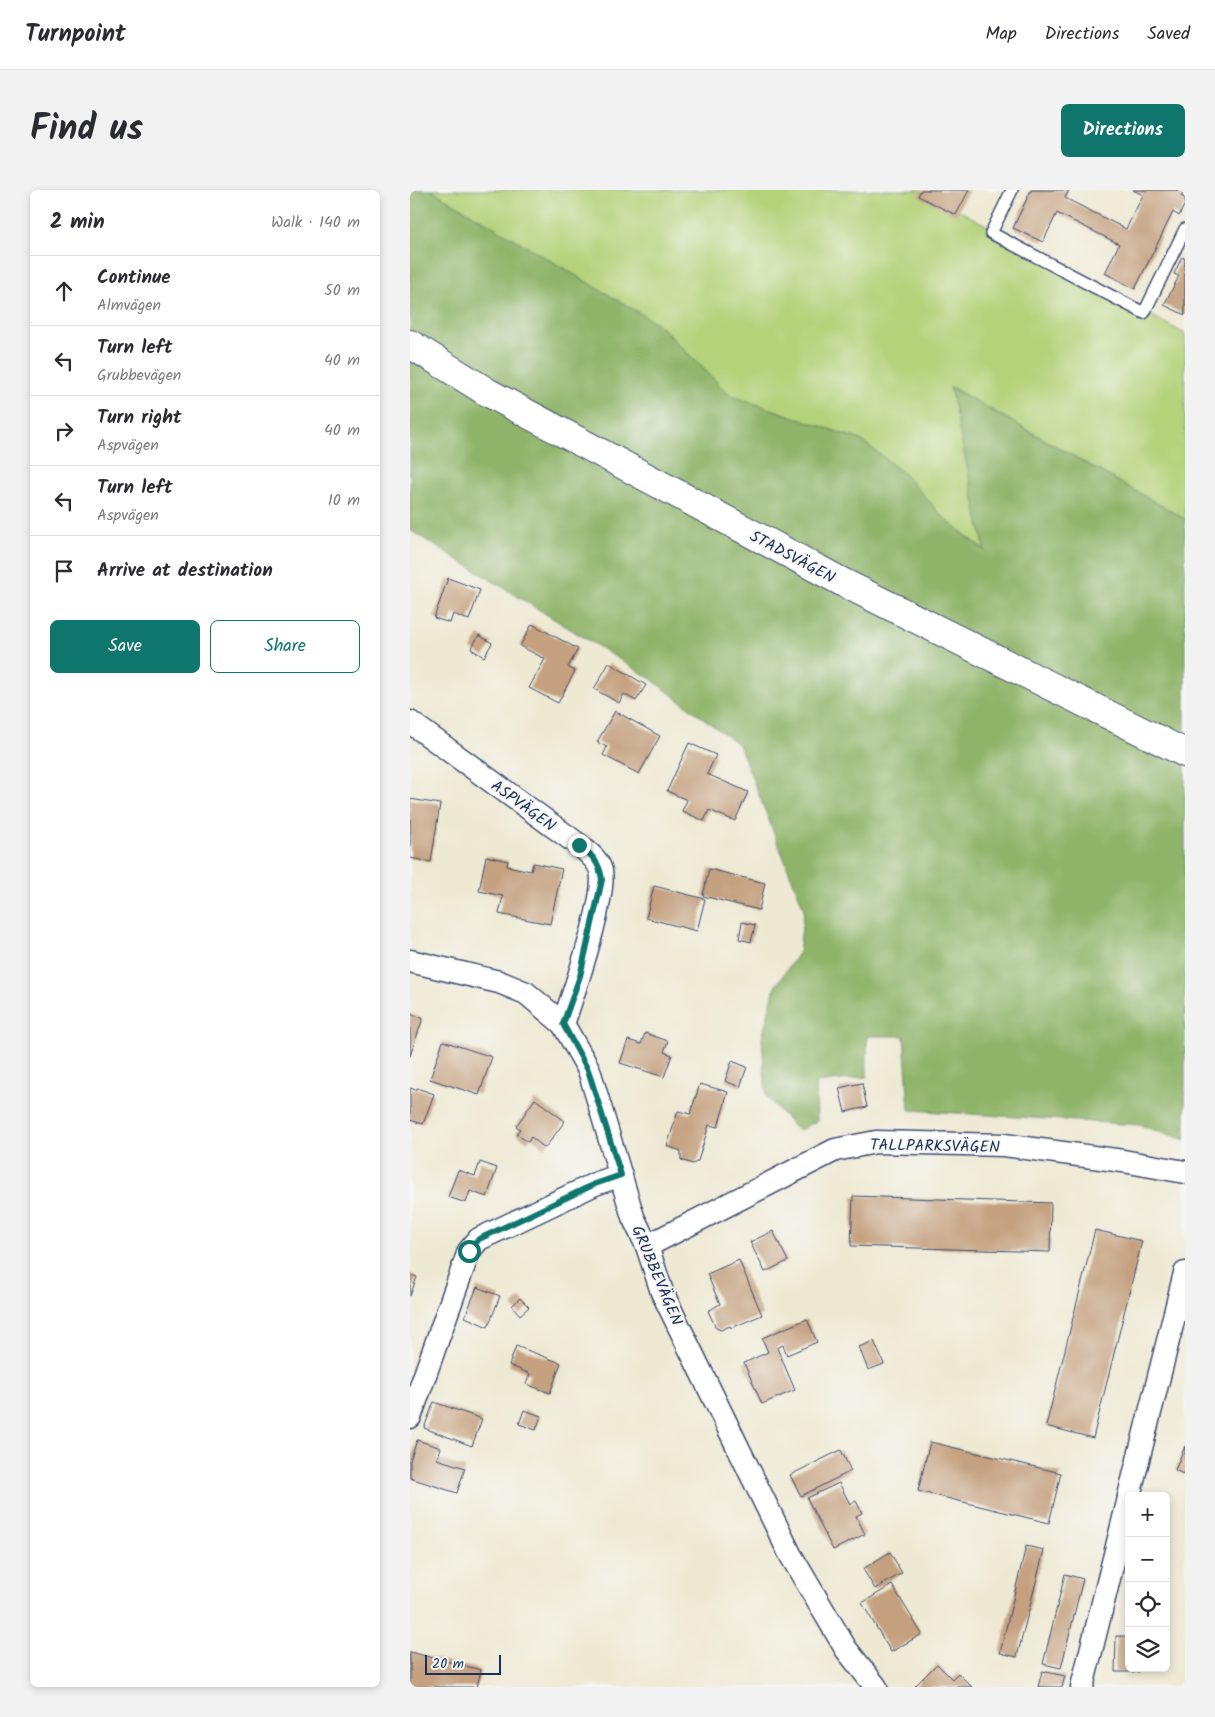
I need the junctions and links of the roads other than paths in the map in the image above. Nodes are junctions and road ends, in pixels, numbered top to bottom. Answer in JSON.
{"nodes":[{"id":1,"x":1012,"y":190,"type":"edge"},
{"id":2,"x":1185,"y":229,"type":"edge"},
{"id":3,"x":410,"y":344,"type":"edge"},
{"id":4,"x":410,"y":722,"type":"edge"},
{"id":5,"x":1185,"y":753,"type":"edge"},
{"id":6,"x":410,"y":961,"type":"edge"},
{"id":7,"x":563,"y":1024,"type":"junction"},
{"id":8,"x":1185,"y":1172,"type":"edge"},
{"id":9,"x":621,"y":1175,"type":"junction"},
{"id":10,"x":647,"y":1246,"type":"junction"},
{"id":11,"x":1185,"y":1273,"type":"edge"},
{"id":12,"x":410,"y":1417,"type":"edge"},
{"id":13,"x":1130,"y":1492,"type":"edge"},
{"id":14,"x":1125,"y":1513,"type":"edge"},
{"id":15,"x":876,"y":1687,"type":"edge"},
{"id":16,"x":1082,"y":1687,"type":"edge"}],
"edges":[{"from":1,"to":2,"type":"lane"},
{"from":3,"to":5,"type":"main road","name":"STADSVÄGEN"},
{"from":4,"to":7,"type":"street","name":"ASPVÄGEN"},
{"from":6,"to":7,"type":"street","name":"GRUBBEVÄGEN"},
{"from":7,"to":9,"type":"street","name":"GRUBBEVÄGEN"},
{"from":8,"to":10,"type":"street","name":"TALLPARKSVÄGEN"},
{"from":9,"to":10,"type":"street","name":"GRUBBEVÄGEN"},
{"from":9,"to":12,"type":"street"},
{"from":10,"to":15,"type":"street","name":"GRUBBEVÄGEN"},
{"from":11,"to":13,"type":"street"},
{"from":14,"to":16,"type":"street"}]}
